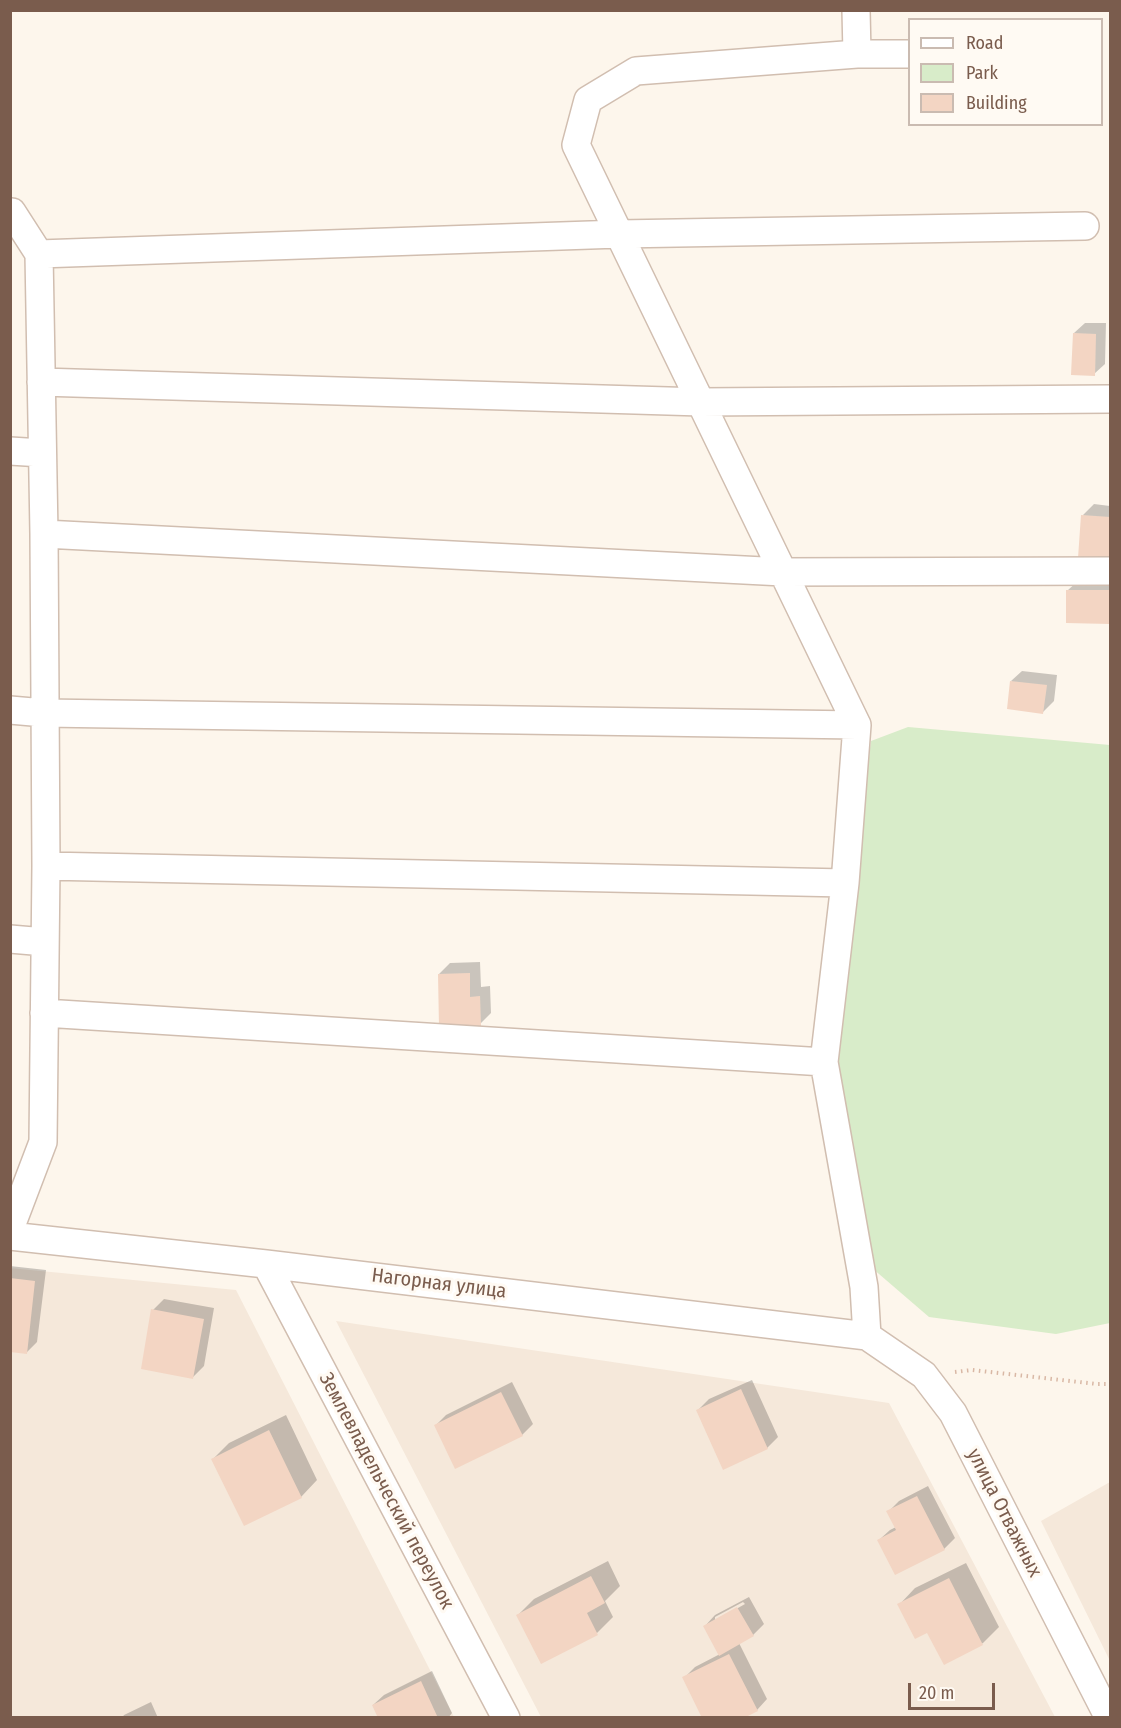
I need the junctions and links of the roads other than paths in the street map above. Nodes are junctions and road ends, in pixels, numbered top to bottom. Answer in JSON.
{"nodes":[{"id":1,"x":856,"y":10,"type":"edge"},
{"id":2,"x":857,"y":54,"type":"junction"},
{"id":3,"x":908,"y":54,"type":"edge"},
{"id":4,"x":10,"y":212,"type":"edge"},
{"id":5,"x":1085,"y":226,"type":"dead end"},
{"id":6,"x":619,"y":234,"type":"junction"},
{"id":7,"x":39,"y":254,"type":"junction"},
{"id":8,"x":41,"y":382,"type":"junction"},
{"id":9,"x":1110,"y":399,"type":"edge"},
{"id":10,"x":701,"y":402,"type":"junction"},
{"id":11,"x":10,"y":451,"type":"edge"},
{"id":12,"x":42,"y":453,"type":"junction"},
{"id":13,"x":44,"y":534,"type":"junction"},
{"id":14,"x":1110,"y":571,"type":"edge"},
{"id":15,"x":783,"y":572,"type":"junction"},
{"id":16,"x":10,"y":710,"type":"edge"},
{"id":17,"x":44,"y":712,"type":"junction"},
{"id":18,"x":857,"y":725,"type":"junction"},
{"id":19,"x":46,"y":866,"type":"junction"},
{"id":20,"x":845,"y":884,"type":"junction"},
{"id":21,"x":10,"y":939,"type":"edge"},
{"id":22,"x":45,"y":942,"type":"junction"},
{"id":23,"x":44,"y":1013,"type":"junction"},
{"id":24,"x":824,"y":1062,"type":"junction"},
{"id":25,"x":10,"y":1228,"type":"edge"},
{"id":26,"x":10,"y":1236,"type":"edge"},
{"id":27,"x":266,"y":1264,"type":"junction"},
{"id":28,"x":867,"y":1335,"type":"junction"},
{"id":29,"x":506,"y":1718,"type":"edge"},
{"id":30,"x":1109,"y":1718,"type":"edge"}],
"edges":[{"from":1,"to":2,"type":"street"},
{"from":2,"to":3,"type":"street"},
{"from":2,"to":6,"type":"street"},
{"from":4,"to":7,"type":"street"},
{"from":5,"to":6,"type":"street"},
{"from":6,"to":7,"type":"street"},
{"from":6,"to":10,"type":"street"},
{"from":7,"to":8,"type":"street"},
{"from":8,"to":10,"type":"street"},
{"from":8,"to":12,"type":"street"},
{"from":9,"to":10,"type":"street"},
{"from":10,"to":15,"type":"street"},
{"from":11,"to":12,"type":"street"},
{"from":12,"to":13,"type":"street"},
{"from":13,"to":15,"type":"street"},
{"from":13,"to":17,"type":"street"},
{"from":14,"to":15,"type":"street"},
{"from":15,"to":18,"type":"street"},
{"from":16,"to":17,"type":"street"},
{"from":17,"to":18,"type":"street"},
{"from":17,"to":19,"type":"street"},
{"from":18,"to":20,"type":"street"},
{"from":19,"to":20,"type":"street"},
{"from":19,"to":22,"type":"street"},
{"from":20,"to":24,"type":"street"},
{"from":21,"to":22,"type":"street"},
{"from":22,"to":23,"type":"street"},
{"from":23,"to":24,"type":"street"},
{"from":23,"to":25,"type":"street"},
{"from":24,"to":28,"type":"street"},
{"from":26,"to":27,"type":"street","name":"Нагорная улица"},
{"from":27,"to":28,"type":"street","name":"Нагорная улица"},
{"from":27,"to":29,"type":"street","name":"Землевладельческий переулок"},
{"from":28,"to":30,"type":"street","name":"улица Отважных"}]}
